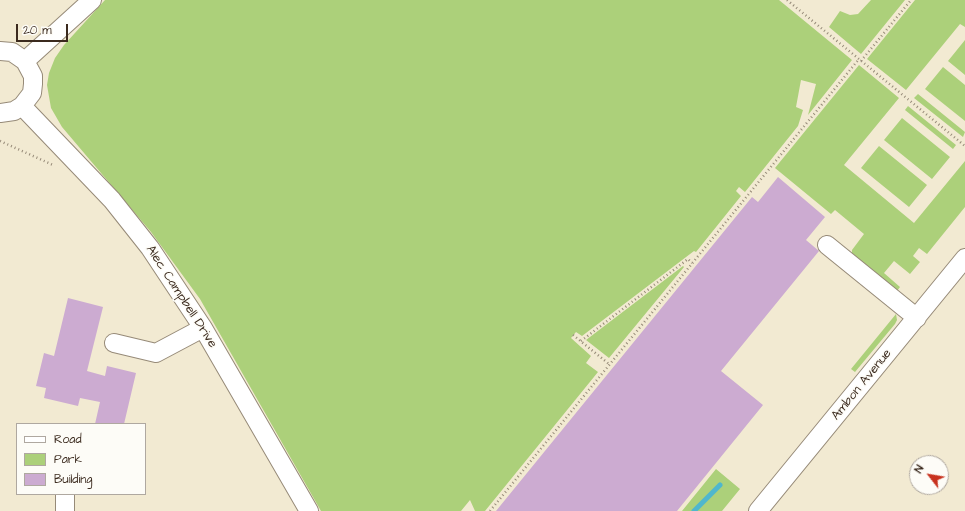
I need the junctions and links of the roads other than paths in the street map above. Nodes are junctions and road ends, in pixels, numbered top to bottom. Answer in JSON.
{"nodes":[{"id":1,"x":92,"y":0,"type":"edge"},
{"id":2,"x":0,"y":51,"type":"edge"},
{"id":3,"x":26,"y":61,"type":"junction"},
{"id":4,"x":22,"y":106,"type":"junction"},
{"id":5,"x":0,"y":113,"type":"edge"},
{"id":6,"x":827,"y":245,"type":"dead end"},
{"id":7,"x":965,"y":258,"type":"edge"},
{"id":8,"x":917,"y":318,"type":"junction"},
{"id":9,"x":203,"y":328,"type":"junction"},
{"id":10,"x":114,"y":343,"type":"dead end"},
{"id":11,"x":65,"y":495,"type":"edge"},
{"id":12,"x":65,"y":511,"type":"edge"},
{"id":13,"x":309,"y":511,"type":"edge"},
{"id":14,"x":758,"y":511,"type":"edge"}],
"edges":[{"from":1,"to":3,"type":"street"},
{"from":2,"to":3,"type":"street"},
{"from":3,"to":4,"type":"street"},
{"from":4,"to":5,"type":"street"},
{"from":4,"to":9,"type":"street","name":"Alec Campbell Drive"},
{"from":6,"to":8,"type":"street"},
{"from":7,"to":8,"type":"street","name":"Ambon Avenue"},
{"from":8,"to":14,"type":"street","name":"Ambon Avenue"},
{"from":9,"to":10,"type":"street"},
{"from":9,"to":13,"type":"street","name":"Alec Campbell Drive"},
{"from":11,"to":12,"type":"street"}]}
